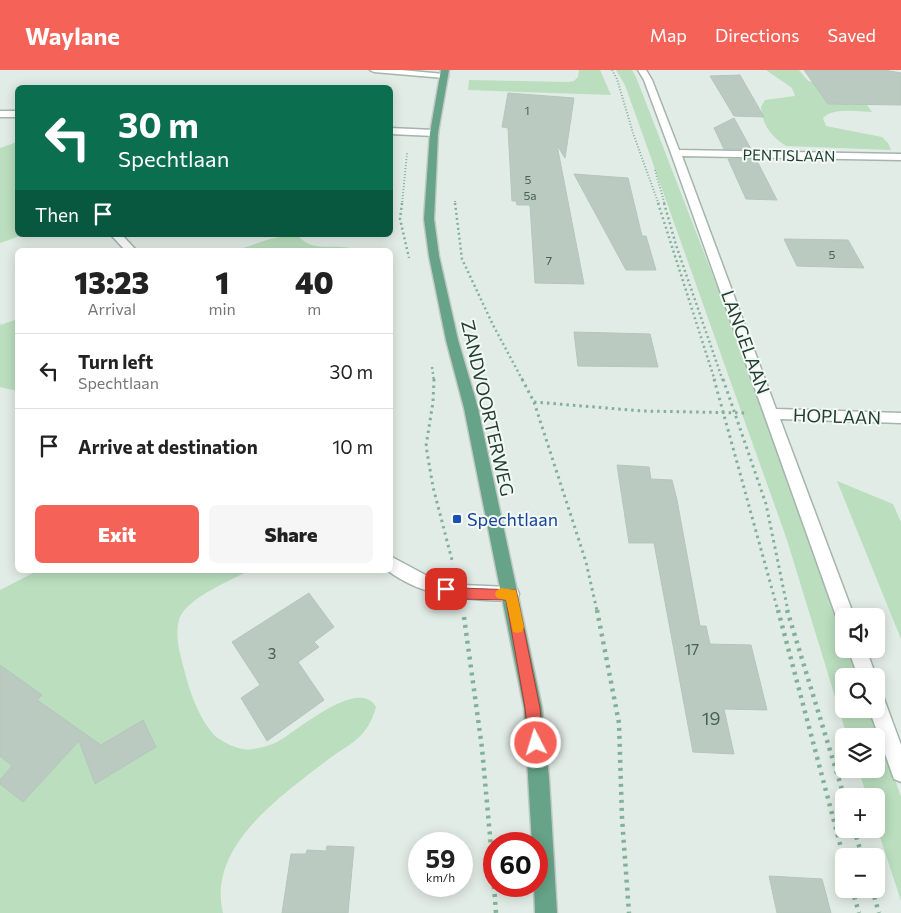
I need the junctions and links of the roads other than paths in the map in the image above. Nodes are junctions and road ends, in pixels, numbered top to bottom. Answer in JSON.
{"nodes":[{"id":1,"x":374,"y":70,"type":"edge"},
{"id":2,"x":642,"y":70,"type":"edge"},
{"id":3,"x":443,"y":78,"type":"edge"},
{"id":4,"x":0,"y":114,"type":"edge"},
{"id":5,"x":15,"y":118,"type":"edge"},
{"id":6,"x":393,"y":131,"type":"edge"},
{"id":7,"x":434,"y":133,"type":"junction"},
{"id":8,"x":676,"y":152,"type":"junction"},
{"id":9,"x":901,"y":157,"type":"edge"},
{"id":10,"x":118,"y":237,"type":"edge"},
{"id":11,"x":128,"y":248,"type":"edge"},
{"id":12,"x":772,"y":414,"type":"junction"},
{"id":13,"x":901,"y":418,"type":"edge"},
{"id":14,"x":393,"y":565,"type":"edge"},
{"id":15,"x":511,"y":594,"type":"junction"},
{"id":16,"x":842,"y":608,"type":"edge"},
{"id":17,"x":881,"y":718,"type":"edge"},
{"id":18,"x":901,"y":772,"type":"edge"},
{"id":19,"x":546,"y":913,"type":"edge"}],
"edges":[{"from":1,"to":3,"type":"street"},
{"from":2,"to":8,"type":"street","name":"LANGELAAN"},
{"from":3,"to":7,"type":"main road","name":"ZANDVOORTERWEG"},
{"from":4,"to":5,"type":"street"},
{"from":6,"to":7,"type":"street"},
{"from":7,"to":15,"type":"main road","name":"ZANDVOORTERWEG"},
{"from":8,"to":9,"type":"street","name":"PENTISLAAN"},
{"from":8,"to":12,"type":"street","name":"LANGELAAN"},
{"from":10,"to":11,"type":"street"},
{"from":12,"to":13,"type":"street","name":"HOPLAAN"},
{"from":12,"to":16,"type":"street","name":"LANGELAAN"},
{"from":14,"to":15,"type":"street"},
{"from":15,"to":19,"type":"main road","name":"ZANDVOORTERWEG"},
{"from":17,"to":18,"type":"street"}]}
